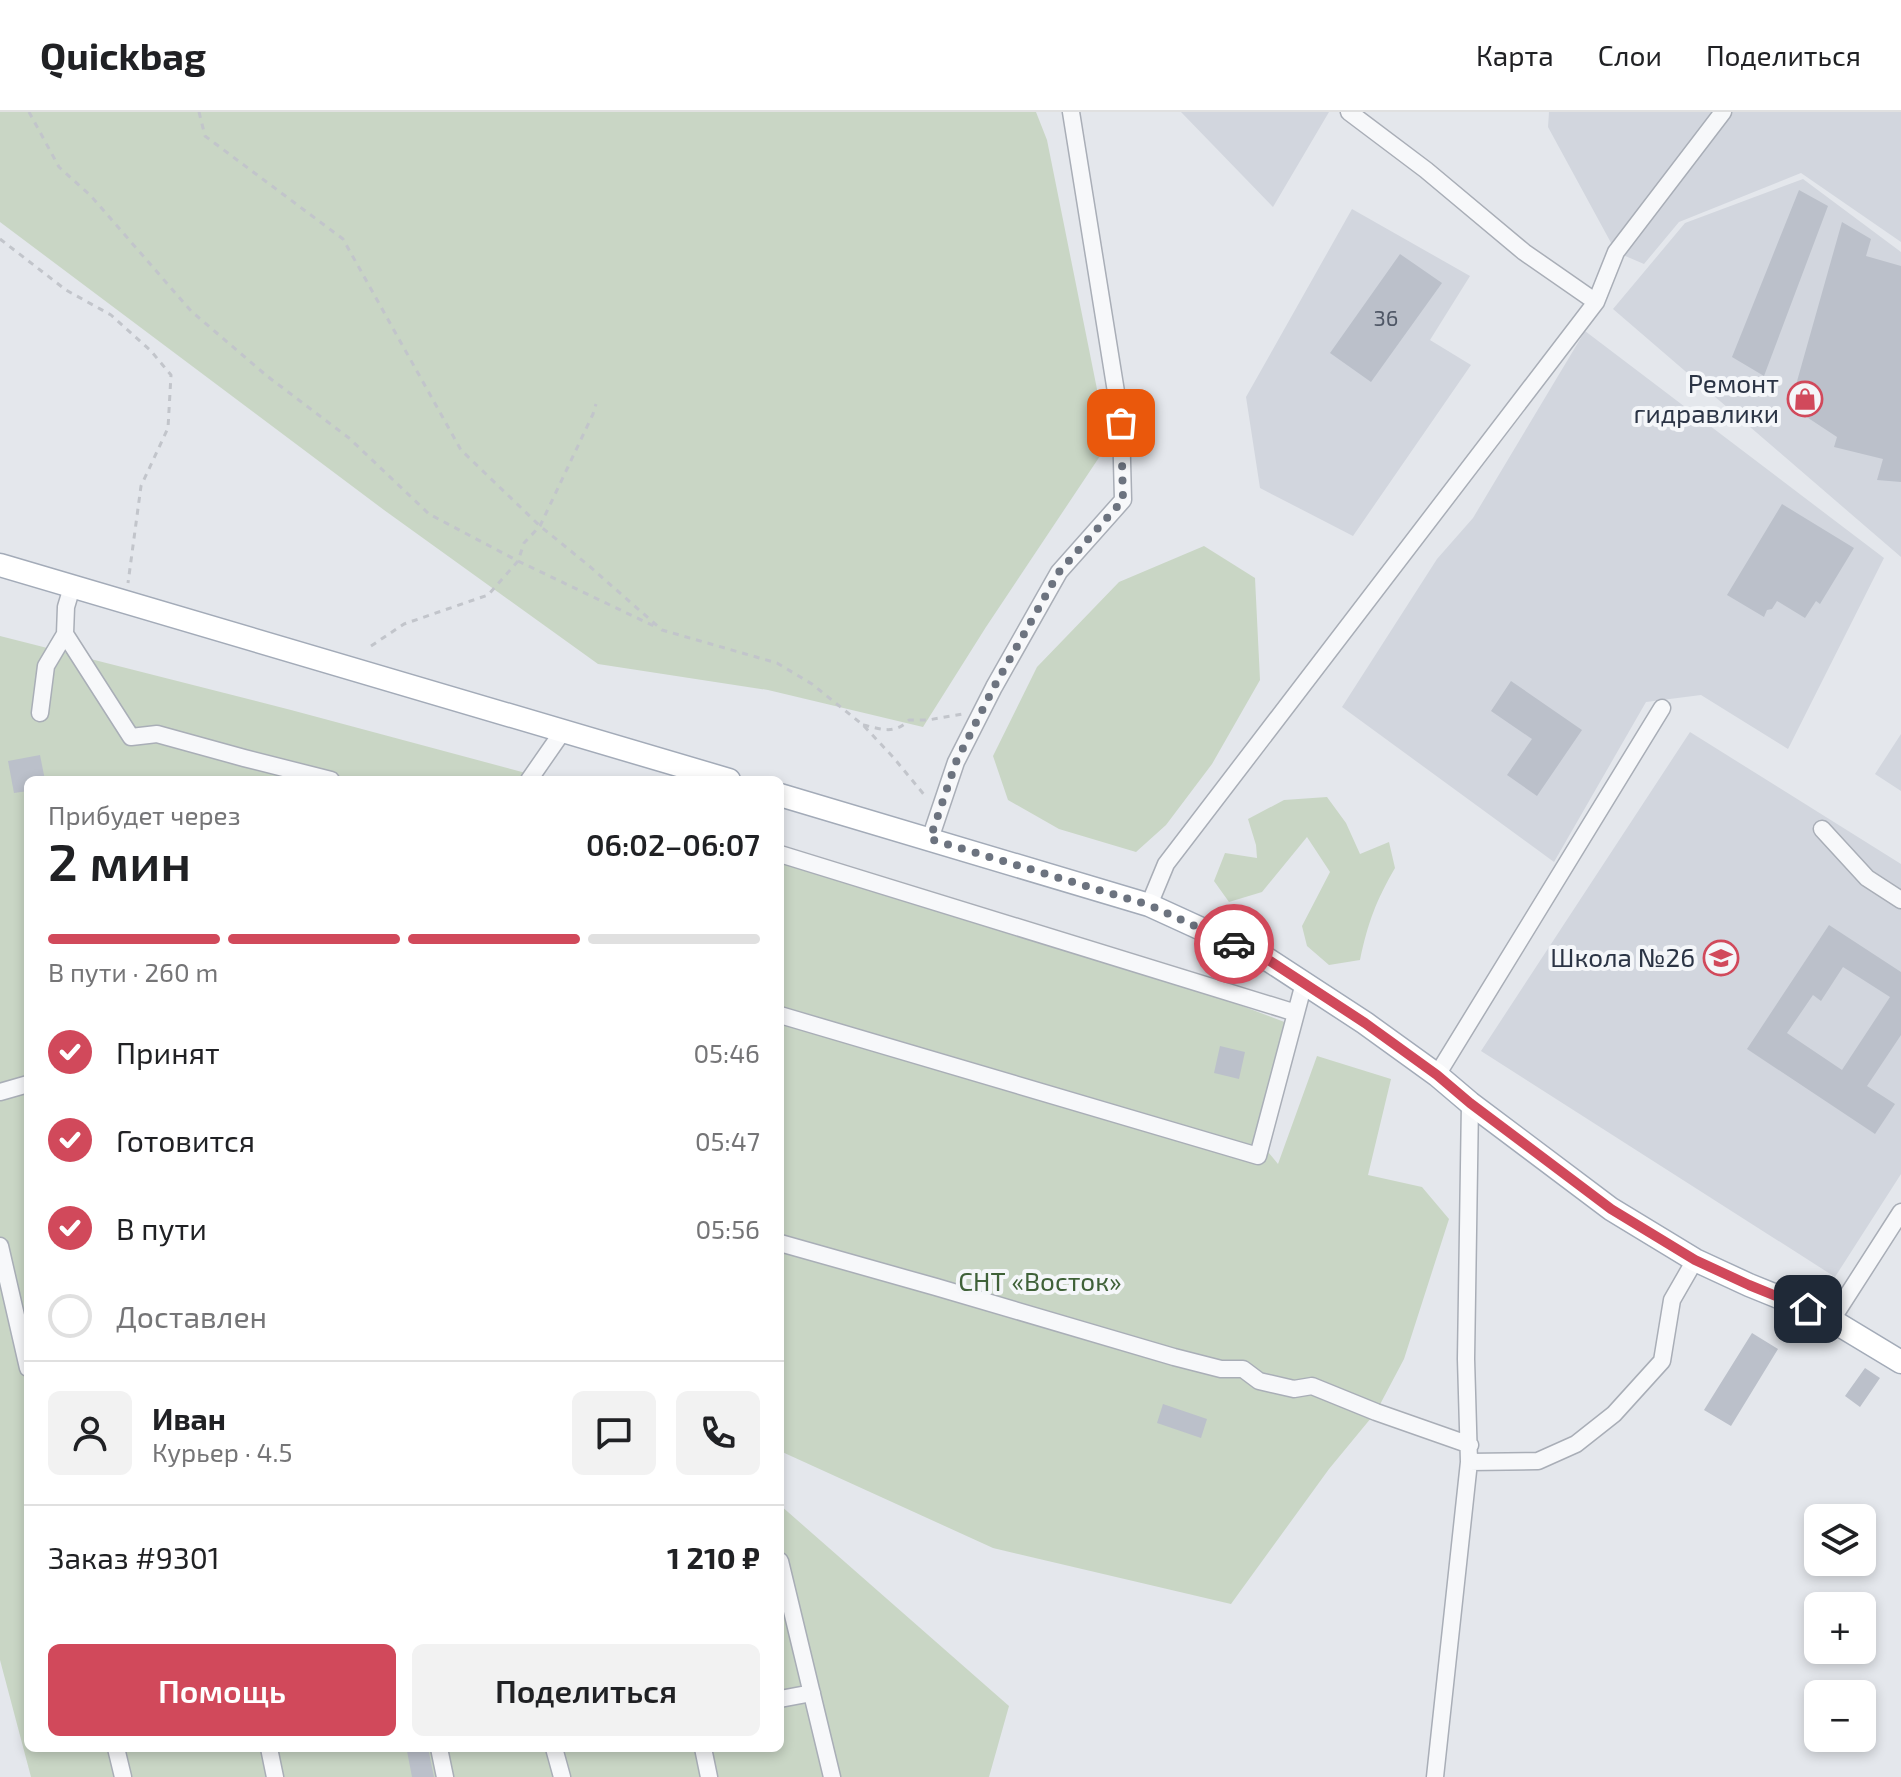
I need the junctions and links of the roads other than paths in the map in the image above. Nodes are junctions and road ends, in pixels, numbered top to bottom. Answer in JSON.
{"nodes":[{"id":1,"x":1071,"y":112,"type":"edge"},
{"id":2,"x":1349,"y":112,"type":"edge"},
{"id":3,"x":1723,"y":112,"type":"edge"},
{"id":4,"x":1596,"y":302,"type":"junction"},
{"id":5,"x":0,"y":565,"type":"edge"},
{"id":6,"x":72,"y":587,"type":"junction"},
{"id":7,"x":65,"y":634,"type":"junction"},
{"id":8,"x":1662,"y":708,"type":"dead end"},
{"id":9,"x":40,"y":713,"type":"dead end"},
{"id":10,"x":563,"y":731,"type":"junction"},
{"id":11,"x":681,"y":773,"type":"edge"},
{"id":12,"x":315,"y":776,"type":"edge"},
{"id":13,"x":532,"y":776,"type":"edge"},
{"id":14,"x":702,"y":776,"type":"edge"},
{"id":15,"x":784,"y":796,"type":"edge"},
{"id":16,"x":1822,"y":829,"type":"dead end"},
{"id":17,"x":930,"y":839,"type":"junction"},
{"id":18,"x":784,"y":855,"type":"edge"},
{"id":19,"x":1901,"y":900,"type":"edge"},
{"id":20,"x":1149,"y":905,"type":"junction"},
{"id":21,"x":1304,"y":983,"type":"junction"},
{"id":22,"x":1296,"y":1013,"type":"junction"},
{"id":23,"x":784,"y":1016,"type":"edge"},
{"id":24,"x":1437,"y":1075,"type":"junction"},
{"id":25,"x":24,"y":1085,"type":"edge"},
{"id":26,"x":0,"y":1092,"type":"edge"},
{"id":27,"x":1470,"y":1103,"type":"junction"},
{"id":28,"x":1901,"y":1212,"type":"edge"},
{"id":29,"x":784,"y":1244,"type":"edge"},
{"id":30,"x":0,"y":1246,"type":"edge"},
{"id":31,"x":1695,"y":1260,"type":"junction"},
{"id":32,"x":1831,"y":1321,"type":"junction"},
{"id":33,"x":24,"y":1351,"type":"edge"},
{"id":34,"x":1901,"y":1362,"type":"edge"},
{"id":35,"x":1470,"y":1453,"type":"junction"},
{"id":36,"x":784,"y":1578,"type":"edge"},
{"id":37,"x":812,"y":1693,"type":"junction"},
{"id":38,"x":784,"y":1698,"type":"edge"},
{"id":39,"x":117,"y":1752,"type":"edge"},
{"id":40,"x":270,"y":1752,"type":"edge"},
{"id":41,"x":440,"y":1752,"type":"edge"},
{"id":42,"x":555,"y":1752,"type":"edge"},
{"id":43,"x":704,"y":1752,"type":"edge"},
{"id":44,"x":123,"y":1777,"type":"edge"},
{"id":45,"x":275,"y":1777,"type":"edge"},
{"id":46,"x":445,"y":1777,"type":"edge"},
{"id":47,"x":562,"y":1777,"type":"edge"},
{"id":48,"x":709,"y":1777,"type":"edge"},
{"id":49,"x":832,"y":1777,"type":"edge"},
{"id":50,"x":1435,"y":1777,"type":"edge"}],
"edges":[{"from":1,"to":17,"type":"street"},
{"from":2,"to":4,"type":"street"},
{"from":3,"to":4,"type":"street"},
{"from":4,"to":20,"type":"street"},
{"from":5,"to":6,"type":"main road"},
{"from":6,"to":7,"type":"street"},
{"from":6,"to":10,"type":"main road"},
{"from":7,"to":9,"type":"street"},
{"from":7,"to":12,"type":"street"},
{"from":8,"to":24,"type":"street"},
{"from":10,"to":11,"type":"main road"},
{"from":10,"to":13,"type":"street"},
{"from":11,"to":14,"type":"main road"},
{"from":15,"to":17,"type":"main road"},
{"from":16,"to":19,"type":"street"},
{"from":17,"to":20,"type":"main road"},
{"from":18,"to":22,"type":"street"},
{"from":20,"to":21,"type":"main road"},
{"from":21,"to":22,"type":"street"},
{"from":21,"to":24,"type":"main road"},
{"from":22,"to":23,"type":"street"},
{"from":24,"to":27,"type":"main road"},
{"from":25,"to":26,"type":"street"},
{"from":27,"to":31,"type":"main road"},
{"from":27,"to":35,"type":"street"},
{"from":28,"to":32,"type":"street"},
{"from":29,"to":35,"type":"street"},
{"from":30,"to":33,"type":"street"},
{"from":31,"to":32,"type":"main road"},
{"from":31,"to":35,"type":"street"},
{"from":32,"to":34,"type":"main road"},
{"from":35,"to":50,"type":"street"},
{"from":36,"to":37,"type":"street"},
{"from":37,"to":38,"type":"street"},
{"from":37,"to":49,"type":"street"},
{"from":39,"to":44,"type":"street"},
{"from":40,"to":45,"type":"street"},
{"from":41,"to":46,"type":"street"},
{"from":42,"to":47,"type":"street"},
{"from":43,"to":48,"type":"street"}]}
